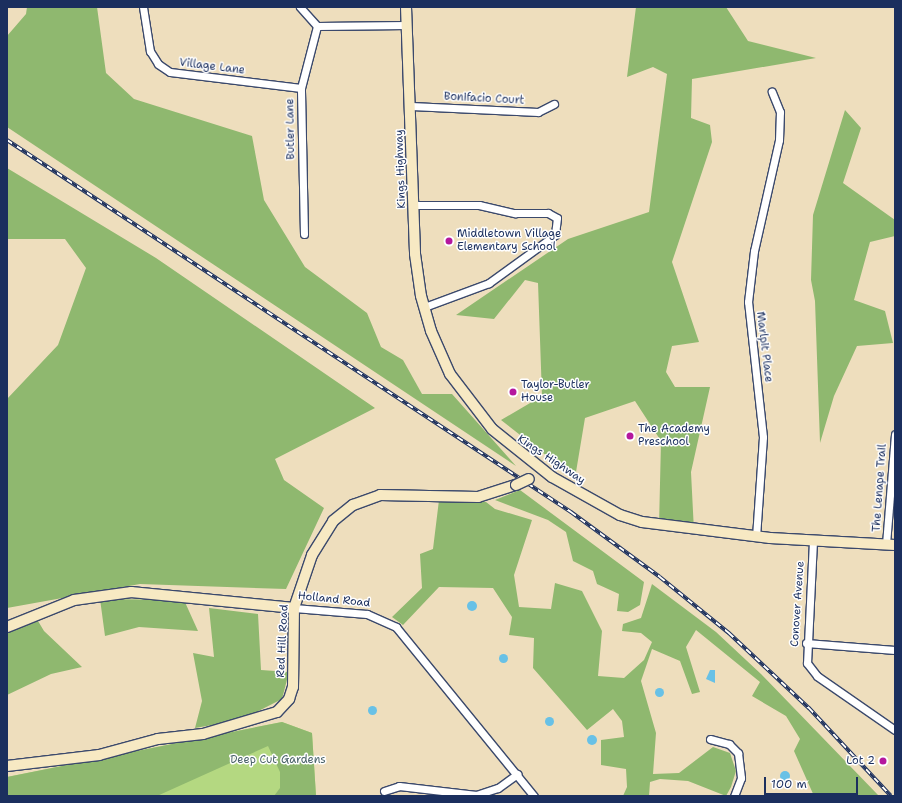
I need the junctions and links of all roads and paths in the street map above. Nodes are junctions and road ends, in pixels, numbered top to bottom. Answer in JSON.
{"nodes":[{"id":1,"x":143,"y":7,"type":"edge"},
{"id":2,"x":300,"y":7,"type":"edge"},
{"id":3,"x":406,"y":7,"type":"edge"},
{"id":4,"x":407,"y":25,"type":"junction"},
{"id":5,"x":317,"y":26,"type":"junction"},
{"id":6,"x":301,"y":88,"type":"junction"},
{"id":7,"x":772,"y":92,"type":"dead end"},
{"id":8,"x":554,"y":104,"type":"dead end"},
{"id":9,"x":410,"y":106,"type":"junction"},
{"id":10,"x":414,"y":206,"type":"junction"},
{"id":11,"x":304,"y":234,"type":"dead end"},
{"id":12,"x":424,"y":307,"type":"junction"},
{"id":13,"x":895,"y":434,"type":"edge"},
{"id":14,"x":541,"y":470,"type":"junction"},
{"id":15,"x":756,"y":537,"type":"junction"},
{"id":16,"x":813,"y":541,"type":"junction"},
{"id":17,"x":891,"y":545,"type":"edge"},
{"id":18,"x":294,"y":608,"type":"junction"},
{"id":19,"x":7,"y":627,"type":"edge"},
{"id":20,"x":806,"y":643,"type":"junction"},
{"id":21,"x":895,"y":650,"type":"edge"},
{"id":22,"x":895,"y":730,"type":"edge"},
{"id":23,"x":710,"y":739,"type":"dead end"},
{"id":24,"x":7,"y":766,"type":"edge"},
{"id":25,"x":517,"y":774,"type":"junction"},
{"id":26,"x":384,"y":790,"type":"dead end"},
{"id":27,"x":738,"y":795,"type":"edge"},
{"id":28,"x":534,"y":796,"type":"edge"}],
"edges":[{"from":1,"to":6,"type":"street","name":"Village Lane"},
{"from":2,"to":5,"type":"street"},
{"from":3,"to":4,"type":"street","name":"Kings Highway"},
{"from":4,"to":5,"type":"street"},
{"from":4,"to":9,"type":"street","name":"Kings Highway"},
{"from":5,"to":6,"type":"street","name":"Butler Lane"},
{"from":6,"to":11,"type":"street","name":"Butler Lane"},
{"from":7,"to":15,"type":"street","name":"Marlpit Place"},
{"from":8,"to":9,"type":"street","name":"Bonifacio Court"},
{"from":9,"to":10,"type":"street","name":"Kings Highway"},
{"from":10,"to":12,"type":"street","name":"Kings Highway"},
{"from":10,"to":12,"type":"street"},
{"from":12,"to":14,"type":"street","name":"Kings Highway"},
{"from":13,"to":17,"type":"street","name":"The Lenape Trail"},
{"from":14,"to":15,"type":"street","name":"Kings Highway"},
{"from":14,"to":18,"type":"street","name":"Red Hill Road","bridge":true},
{"from":15,"to":16,"type":"street","name":"Kings Highway"},
{"from":16,"to":17,"type":"street","name":"Kings Highway"},
{"from":16,"to":20,"type":"street","name":"Conover Avenue"},
{"from":18,"to":19,"type":"street","name":"Holland Road"},
{"from":18,"to":24,"type":"street","name":"Red Hill Road"},
{"from":18,"to":25,"type":"street","name":"Holland Road"},
{"from":20,"to":21,"type":"street"},
{"from":20,"to":22,"type":"street","name":"Conover Avenue"},
{"from":23,"to":27,"type":"street"},
{"from":25,"to":26,"type":"street"},
{"from":25,"to":28,"type":"street","name":"Holland Road"}]}
